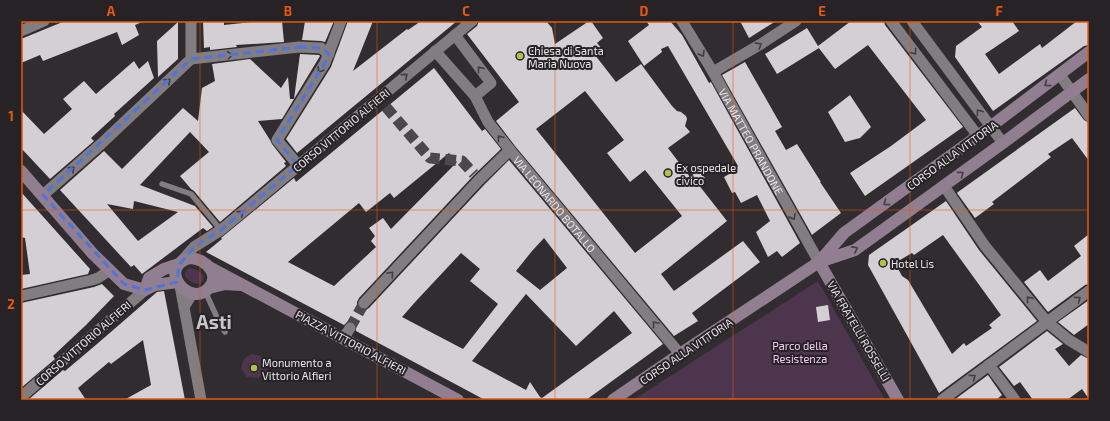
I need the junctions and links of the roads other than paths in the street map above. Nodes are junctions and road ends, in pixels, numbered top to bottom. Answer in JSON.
{"nodes":[{"id":1,"x":44,"y":21,"type":"edge"},
{"id":2,"x":191,"y":21,"type":"edge"},
{"id":3,"x":341,"y":21,"type":"edge"},
{"id":4,"x":472,"y":21,"type":"edge"},
{"id":5,"x":682,"y":21,"type":"edge"},
{"id":6,"x":891,"y":21,"type":"edge"},
{"id":7,"x":912,"y":21,"type":"edge"},
{"id":8,"x":793,"y":22,"type":"edge"},
{"id":9,"x":31,"y":23,"type":"edge"},
{"id":10,"x":21,"y":31,"type":"edge"},
{"id":11,"x":455,"y":35,"type":"junction"},
{"id":12,"x":435,"y":51,"type":"junction"},
{"id":13,"x":1089,"y":52,"type":"edge"},
{"id":14,"x":328,"y":54,"type":"junction"},
{"id":15,"x":191,"y":59,"type":"junction"},
{"id":16,"x":713,"y":72,"type":"junction"},
{"id":17,"x":1060,"y":75,"type":"junction"},
{"id":18,"x":1089,"y":79,"type":"edge"},
{"id":19,"x":1072,"y":92,"type":"junction"},
{"id":20,"x":475,"y":96,"type":"junction"},
{"id":21,"x":1089,"y":116,"type":"edge"},
{"id":22,"x":990,"y":127,"type":"junction"},
{"id":23,"x":978,"y":136,"type":"junction"},
{"id":24,"x":1003,"y":143,"type":"junction"},
{"id":25,"x":510,"y":150,"type":"junction"},
{"id":26,"x":298,"y":165,"type":"junction"},
{"id":27,"x":21,"y":171,"type":"edge"},
{"id":28,"x":162,"y":184,"type":"dead end"},
{"id":29,"x":944,"y":186,"type":"junction"},
{"id":30,"x":43,"y":195,"type":"junction"},
{"id":31,"x":221,"y":230,"type":"junction"},
{"id":32,"x":210,"y":237,"type":"junction"},
{"id":33,"x":819,"y":262,"type":"junction"},
{"id":34,"x":179,"y":264,"type":"junction"},
{"id":35,"x":206,"y":264,"type":"junction"},
{"id":36,"x":110,"y":270,"type":"junction"},
{"id":37,"x":178,"y":284,"type":"junction"},
{"id":38,"x":244,"y":285,"type":"junction"},
{"id":39,"x":145,"y":290,"type":"junction"},
{"id":40,"x":207,"y":290,"type":"junction"},
{"id":41,"x":1089,"y":291,"type":"edge"},
{"id":42,"x":192,"y":294,"type":"junction"},
{"id":43,"x":21,"y":296,"type":"edge"},
{"id":44,"x":364,"y":303,"type":"tunnel mouth"},
{"id":45,"x":184,"y":306,"type":"junction"},
{"id":46,"x":1047,"y":322,"type":"junction"},
{"id":47,"x":350,"y":328,"type":"tunnel mouth"},
{"id":48,"x":225,"y":332,"type":"dead end"},
{"id":49,"x":342,"y":337,"type":"junction"},
{"id":50,"x":1089,"y":352,"type":"edge"},
{"id":51,"x":680,"y":354,"type":"junction"},
{"id":52,"x":989,"y":365,"type":"junction"},
{"id":53,"x":21,"y":397,"type":"edge"},
{"id":54,"x":201,"y":400,"type":"edge"},
{"id":55,"x":458,"y":400,"type":"edge"},
{"id":56,"x":613,"y":400,"type":"edge"},
{"id":57,"x":898,"y":400,"type":"edge"},
{"id":58,"x":942,"y":400,"type":"edge"},
{"id":59,"x":1015,"y":400,"type":"edge"}],
"edges":[{"from":1,"to":9,"type":"street"},
{"from":2,"to":15,"type":"street"},
{"from":3,"to":14,"type":"street"},
{"from":4,"to":11,"type":"street","name":"CORSO VITTORIO ALFIERI"},
{"from":5,"to":16,"type":"street","name":"VIA MATTEO PRANDONE","one_way":true},
{"from":6,"to":23,"type":"street","one_way":true},
{"from":22,"to":7,"type":"street","one_way":true},
{"from":16,"to":8,"type":"street","one_way":true},
{"from":9,"to":10,"type":"street"},
{"from":11,"to":12,"type":"street","name":"CORSO VITTORIO ALFIERI"},
{"from":20,"to":11,"type":"street","one_way":true},
{"from":12,"to":20,"type":"street","name":"VIA LEONARDO BOTALLO"},
{"from":26,"to":12,"type":"street","name":"CORSO VITTORIO ALFIERI","one_way":true},
{"from":13,"to":17,"type":"street","name":"CORSO ALLA VITTORIA"},
{"from":15,"to":14,"type":"street","one_way":true},
{"from":14,"to":26,"type":"street","one_way":true},
{"from":30,"to":15,"type":"street","one_way":true},
{"from":16,"to":33,"type":"street","name":"VIA MATTEO PRANDONE","one_way":true},
{"from":17,"to":19,"type":"street"},
{"from":17,"to":22,"type":"street","name":"CORSO ALLA VITTORIA","one_way":true},
{"from":18,"to":19,"type":"street","name":"CORSO ALLA VITTORIA"},
{"from":19,"to":21,"type":"street"},
{"from":19,"to":24,"type":"street","name":"CORSO ALLA VITTORIA"},
{"from":25,"to":20,"type":"street","name":"VIA LEONARDO BOTALLO","one_way":true},
{"from":22,"to":23,"type":"street","name":"CORSO ALLA VITTORIA"},
{"from":22,"to":24,"type":"street"},
{"from":23,"to":33,"type":"street","name":"CORSO ALLA VITTORIA","one_way":true},
{"from":29,"to":24,"type":"street","name":"CORSO ALLA VITTORIA","one_way":true},
{"from":44,"to":25,"type":"street","one_way":true},
{"from":51,"to":25,"type":"street","name":"VIA LEONARDO BOTALLO","one_way":true},
{"from":31,"to":26,"type":"street","name":"CORSO VITTORIO ALFIERI","one_way":true},
{"from":27,"to":30,"type":"street"},
{"from":28,"to":31,"type":"lane"},
{"from":33,"to":29,"type":"street","name":"CORSO ALLA VITTORIA","one_way":true},
{"from":46,"to":29,"type":"street","one_way":true},
{"from":30,"to":36,"type":"street"},
{"from":31,"to":32,"type":"street","name":"CORSO VITTORIO ALFIERI"},
{"from":32,"to":34,"type":"street","name":"CORSO VITTORIO ALFIERI"},
{"from":32,"to":35,"type":"street"},
{"from":33,"to":51,"type":"street","name":"CORSO ALLA VITTORIA"},
{"from":33,"to":57,"type":"street","name":"VIA FRATELLI ROSSELLI"},
{"from":34,"to":35,"type":"street"},
{"from":34,"to":37,"type":"street"},
{"from":34,"to":39,"type":"street","name":"CORSO VITTORIO ALFIERI"},
{"from":35,"to":38,"type":"street","name":"PIAZZA VITTORIO ALFIERI"},
{"from":35,"to":40,"type":"street"},
{"from":36,"to":39,"type":"street"},
{"from":36,"to":43,"type":"street"},
{"from":37,"to":39,"type":"street","name":"CORSO VITTORIO ALFIERI"},
{"from":37,"to":42,"type":"street"},
{"from":37,"to":45,"type":"street"},
{"from":38,"to":40,"type":"street","name":"PIAZZA VITTORIO ALFIERI"},
{"from":38,"to":49,"type":"street","name":"PIAZZA VITTORIO ALFIERI"},
{"from":39,"to":53,"type":"street","name":"CORSO VITTORIO ALFIERI"},
{"from":40,"to":42,"type":"street"},
{"from":40,"to":48,"type":"lane"},
{"from":46,"to":41,"type":"street","one_way":true},
{"from":42,"to":45,"type":"street"},
{"from":45,"to":54,"type":"street"},
{"from":46,"to":50,"type":"street"},
{"from":46,"to":52,"type":"street"},
{"from":47,"to":49,"type":"street"},
{"from":49,"to":55,"type":"street","name":"PIAZZA VITTORIO ALFIERI"},
{"from":51,"to":56,"type":"street","name":"CORSO ALLA VITTORIA"},
{"from":58,"to":52,"type":"street","one_way":true},
{"from":52,"to":59,"type":"street"}]}
